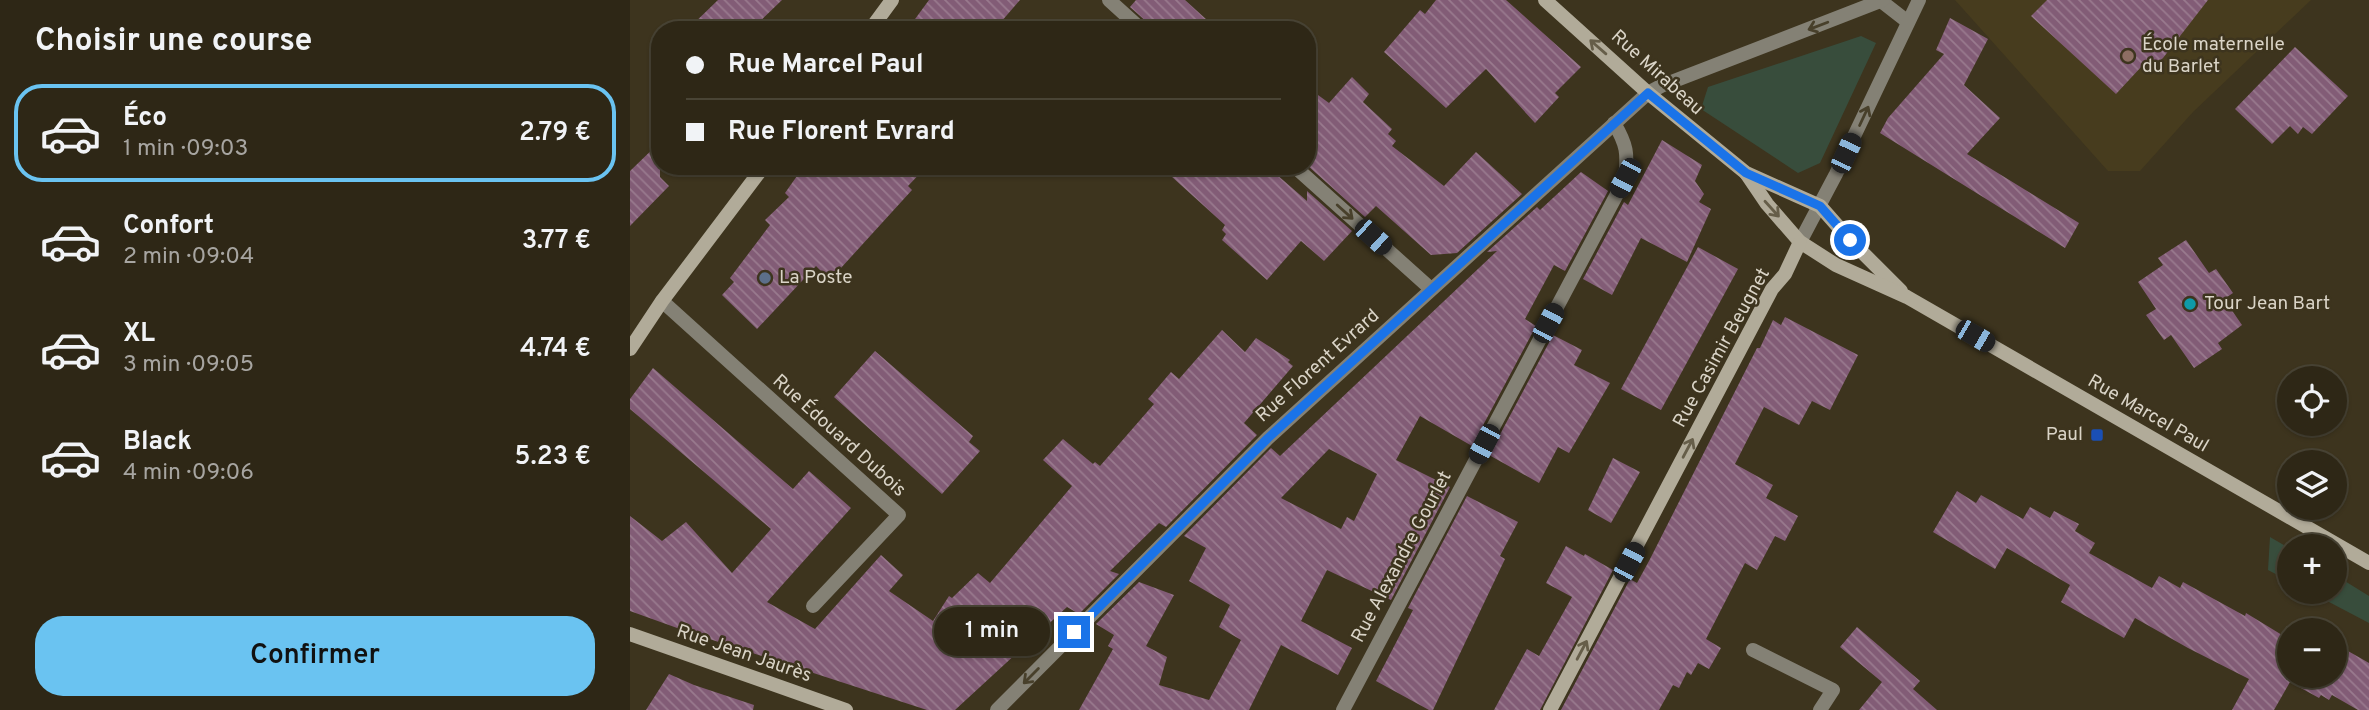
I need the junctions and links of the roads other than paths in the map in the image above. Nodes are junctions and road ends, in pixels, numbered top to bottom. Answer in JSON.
{"nodes":[{"id":1,"x":892,"y":0,"type":"edge"},
{"id":2,"x":1109,"y":0,"type":"edge"},
{"id":3,"x":1545,"y":0,"type":"edge"},
{"id":4,"x":1919,"y":0,"type":"edge"},
{"id":5,"x":1882,"y":1,"type":"edge"},
{"id":6,"x":877,"y":21,"type":"edge"},
{"id":7,"x":1132,"y":21,"type":"edge"},
{"id":8,"x":1908,"y":22,"type":"junction"},
{"id":9,"x":1648,"y":93,"type":"junction"},
{"id":10,"x":1614,"y":123,"type":"junction"},
{"id":11,"x":1746,"y":173,"type":"junction"},
{"id":12,"x":757,"y":175,"type":"edge"},
{"id":13,"x":1304,"y":175,"type":"edge"},
{"id":14,"x":1820,"y":206,"type":"junction"},
{"id":15,"x":1800,"y":243,"type":"junction"},
{"id":16,"x":1431,"y":289,"type":"junction"},
{"id":17,"x":1907,"y":297,"type":"junction"},
{"id":18,"x":662,"y":301,"type":"junction"},
{"id":19,"x":630,"y":349,"type":"edge"},
{"id":20,"x":2369,"y":563,"type":"edge"},
{"id":21,"x":813,"y":607,"type":"dead end"},
{"id":22,"x":630,"y":634,"type":"edge"},
{"id":23,"x":1754,"y":650,"type":"dead end"},
{"id":24,"x":846,"y":710,"type":"edge"},
{"id":25,"x":997,"y":710,"type":"edge"},
{"id":26,"x":1343,"y":710,"type":"edge"},
{"id":27,"x":1550,"y":710,"type":"edge"},
{"id":28,"x":1820,"y":710,"type":"edge"}],
"edges":[{"from":1,"to":6,"type":"street"},
{"from":2,"to":7,"type":"street"},
{"from":9,"to":3,"type":"street","name":"Rue Mirabeau","one_way":true},
{"from":4,"to":8,"type":"street","name":"Rue Casimir Beugnet"},
{"from":5,"to":8,"type":"street"},
{"from":5,"to":9,"type":"street","name":"Rue Florent Evrard","one_way":true},
{"from":14,"to":8,"type":"street","name":"Rue Casimir Beugnet","one_way":true},
{"from":9,"to":10,"type":"street","name":"Rue Florent Evrard"},
{"from":9,"to":11,"type":"street","name":"Rue Mirabeau"},
{"from":10,"to":16,"type":"street","name":"Rue Florent Evrard"},
{"from":10,"to":26,"type":"street","name":"Rue Alexandre Gourlet"},
{"from":11,"to":14,"type":"street","name":"Rue Mirabeau"},
{"from":11,"to":15,"type":"street","name":"Rue Mirabeau","one_way":true},
{"from":12,"to":18,"type":"street"},
{"from":13,"to":16,"type":"street","one_way":true},
{"from":14,"to":15,"type":"street","name":"Rue Casimir Beugnet"},
{"from":14,"to":17,"type":"street","name":"Rue Marcel Paul"},
{"from":15,"to":17,"type":"street","name":"Rue Marcel Paul"},
{"from":27,"to":15,"type":"street","name":"Rue Casimir Beugnet","one_way":true},
{"from":16,"to":25,"type":"street","name":"Rue Florent Evrard","one_way":true},
{"from":17,"to":20,"type":"street","name":"Rue Marcel Paul"},
{"from":18,"to":19,"type":"street"},
{"from":18,"to":21,"type":"street","name":"Rue Édouard Dubois"},
{"from":22,"to":24,"type":"street","name":"Rue Jean Jaurès"},
{"from":23,"to":28,"type":"street"}]}
